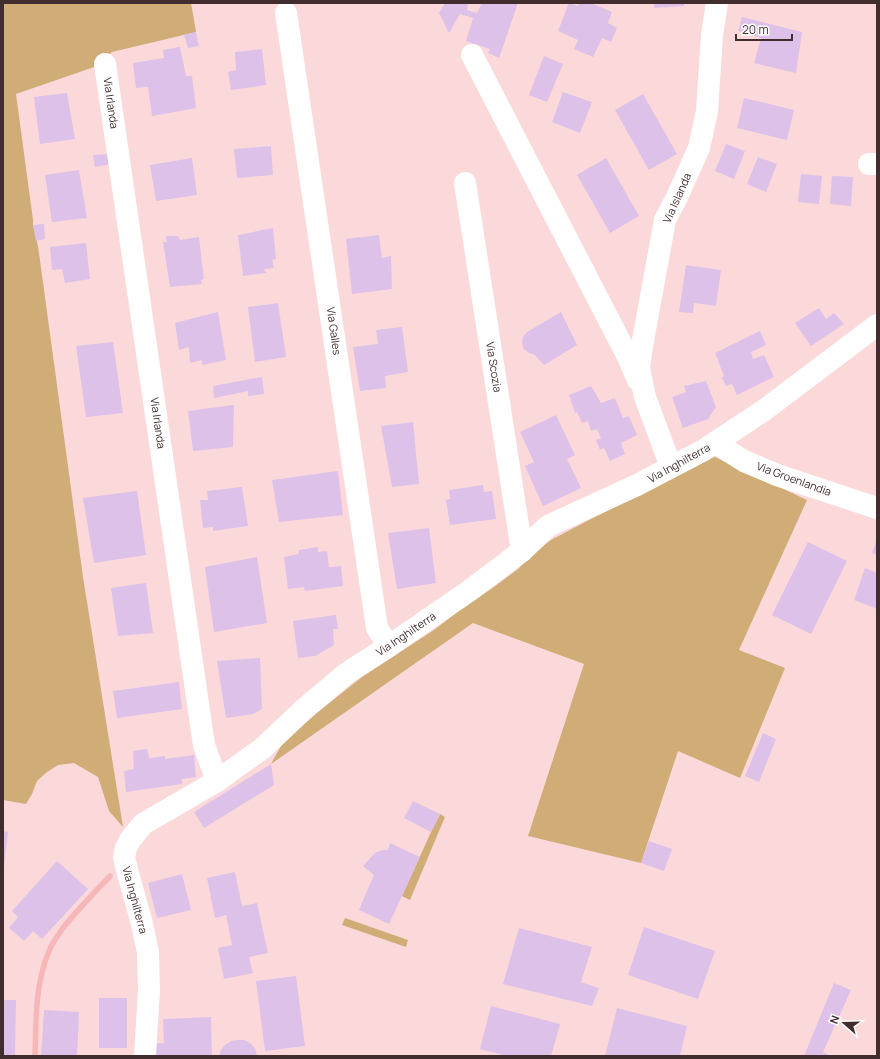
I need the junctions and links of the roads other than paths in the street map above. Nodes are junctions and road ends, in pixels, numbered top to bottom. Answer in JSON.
{"nodes":[{"id":1,"x":717,"y":3,"type":"edge"},
{"id":2,"x":286,"y":13,"type":"dead end"},
{"id":3,"x":472,"y":55,"type":"dead end"},
{"id":4,"x":105,"y":64,"type":"dead end"},
{"id":5,"x":465,"y":183,"type":"dead end"},
{"id":6,"x":877,"y":324,"type":"edge"},
{"id":7,"x":644,"y":393,"type":"junction"},
{"id":8,"x":716,"y":442,"type":"junction"},
{"id":9,"x":671,"y":467,"type":"junction"},
{"id":10,"x":877,"y":508,"type":"edge"},
{"id":11,"x":522,"y":551,"type":"junction"},
{"id":12,"x":389,"y":646,"type":"junction"},
{"id":13,"x":218,"y":781,"type":"junction"},
{"id":14,"x":145,"y":1056,"type":"edge"}],
"edges":[{"from":1,"to":7,"type":"street","name":"Via Islanda"},
{"from":2,"to":12,"type":"street","name":"Via Galles"},
{"from":3,"to":7,"type":"street","name":"Via Islanda"},
{"from":4,"to":13,"type":"street","name":"Via Irlanda"},
{"from":5,"to":11,"type":"street","name":"Via Scozia"},
{"from":6,"to":8,"type":"street","name":"Via Inghilterra"},
{"from":7,"to":9,"type":"street","name":"Via Islanda"},
{"from":8,"to":9,"type":"street","name":"Via Inghilterra"},
{"from":8,"to":10,"type":"street","name":"Via Groenlandia"},
{"from":9,"to":11,"type":"street","name":"Via Inghilterra"},
{"from":11,"to":12,"type":"street","name":"Via Inghilterra"},
{"from":12,"to":13,"type":"street","name":"Via Inghilterra"},
{"from":13,"to":14,"type":"street","name":"Via Inghilterra"}]}
